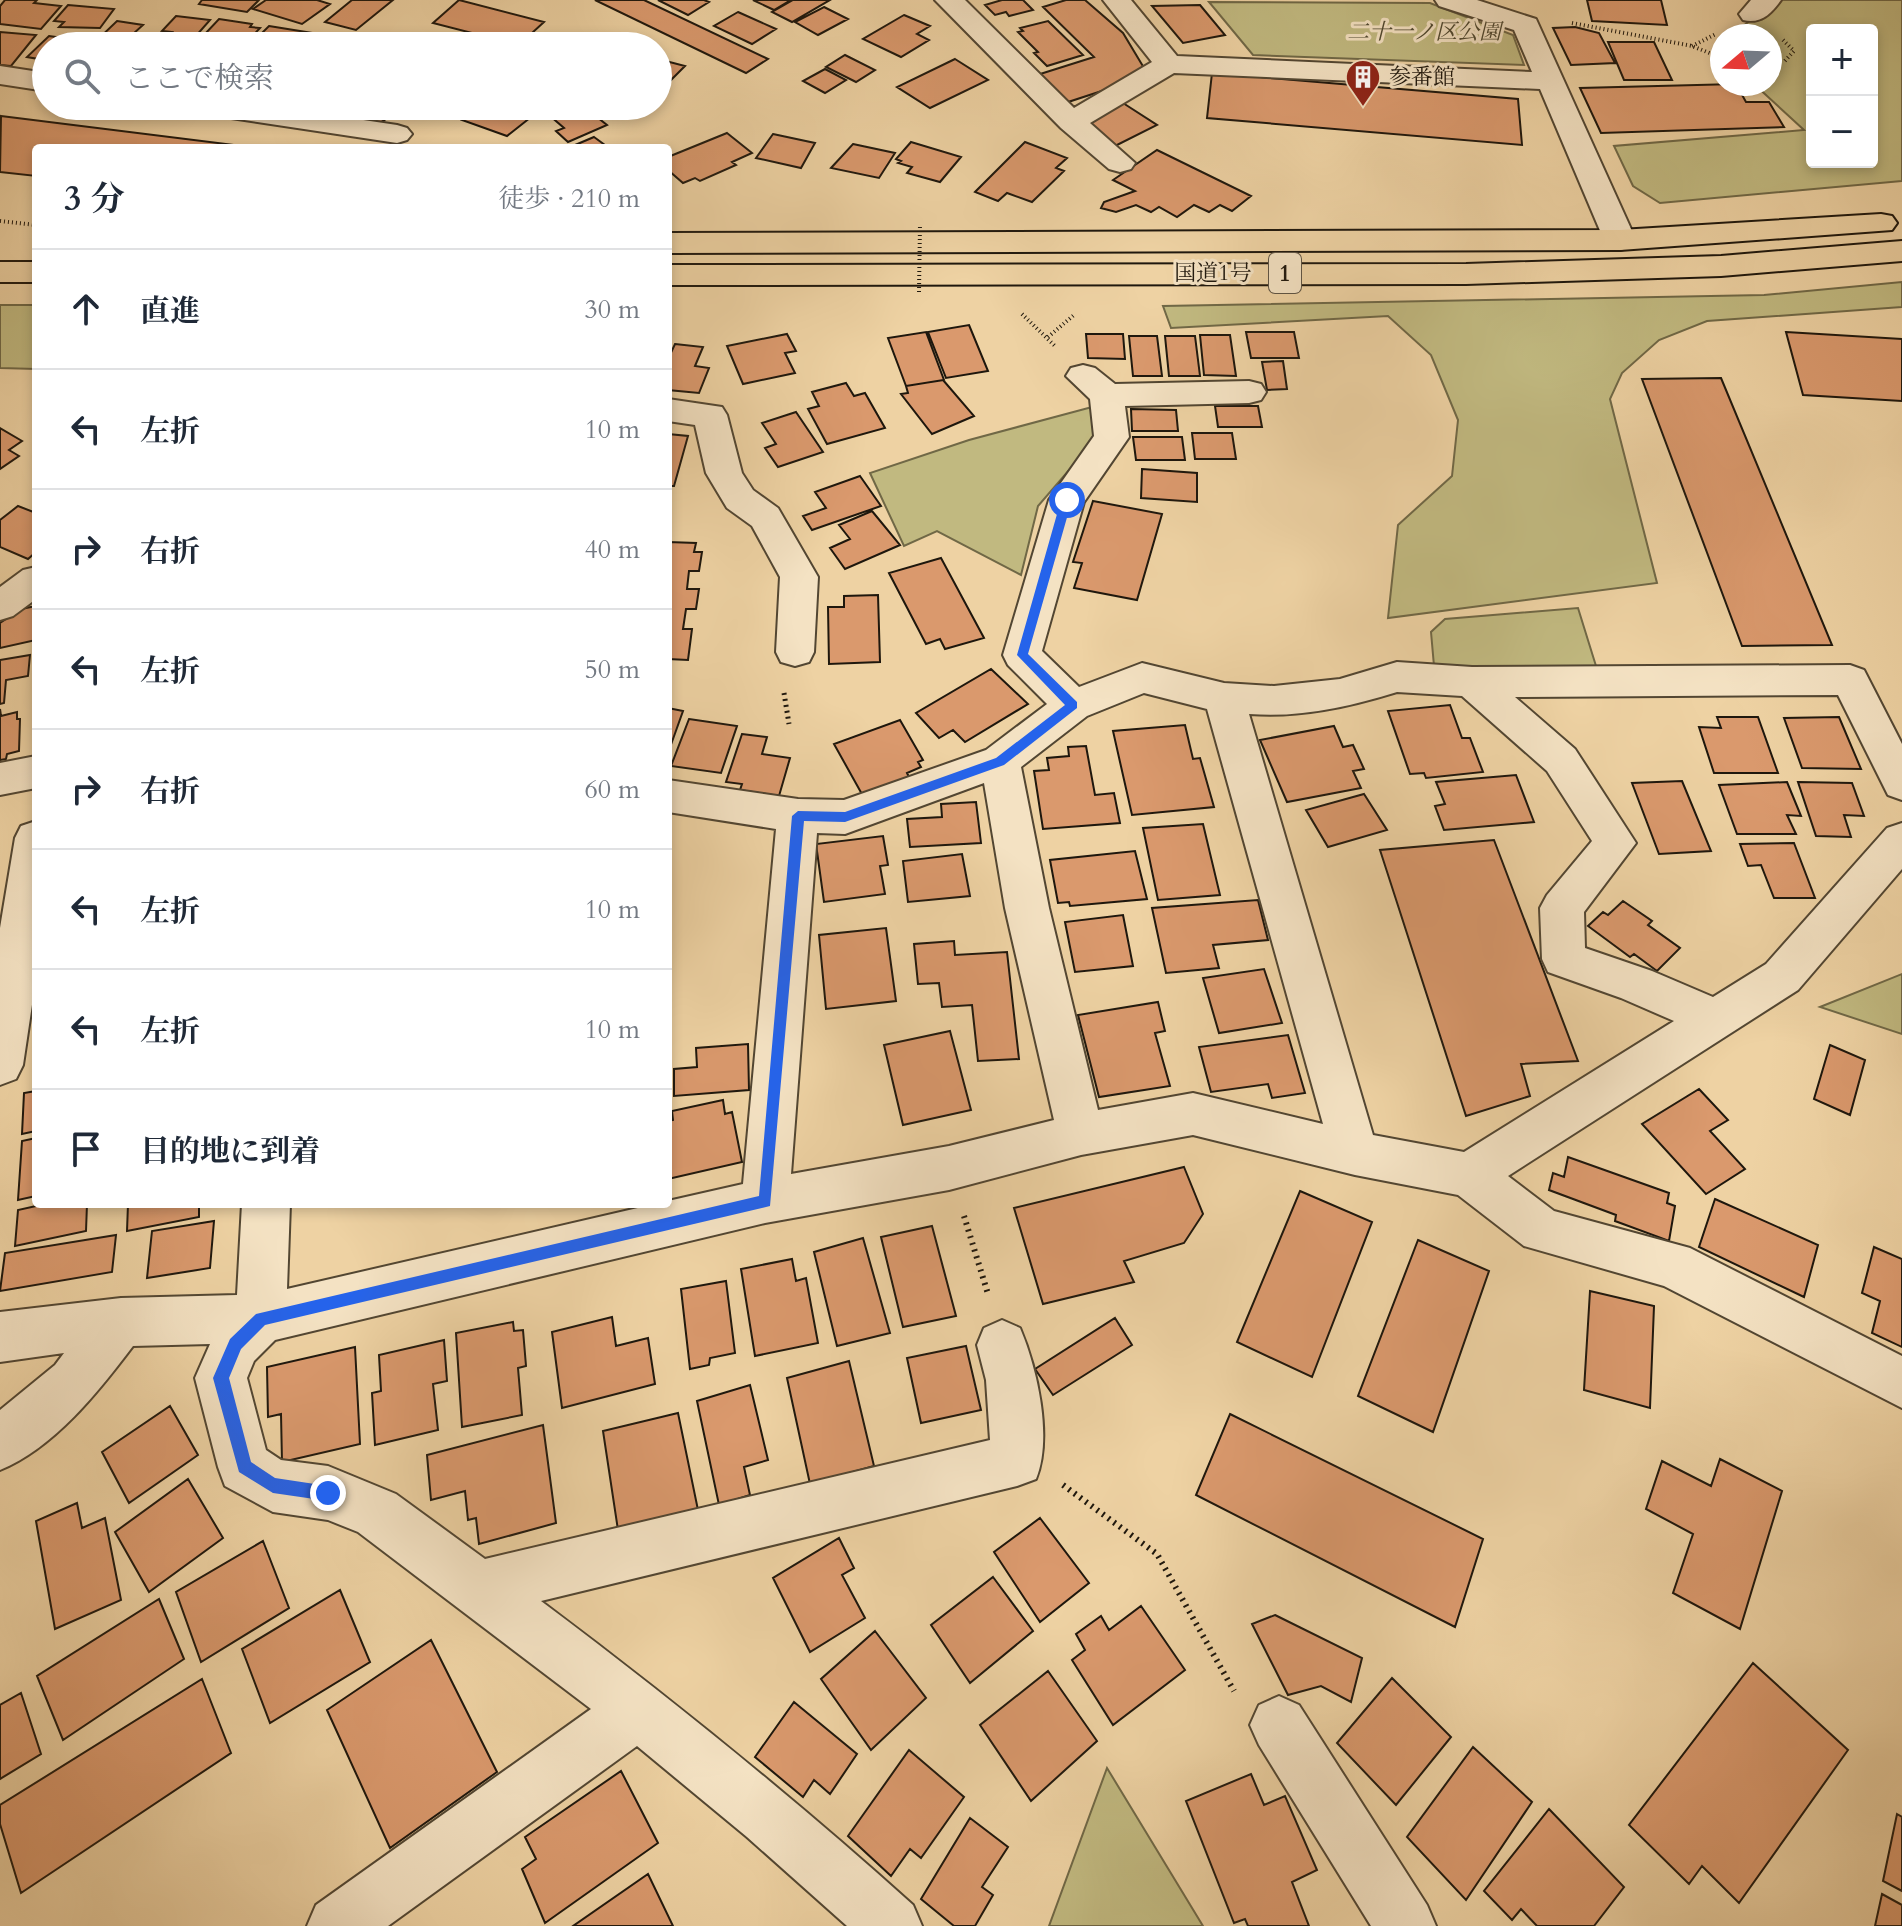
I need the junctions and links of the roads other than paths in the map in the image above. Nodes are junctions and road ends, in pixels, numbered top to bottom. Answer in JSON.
{"nodes":[{"id":1,"x":949,"y":0,"type":"edge"},
{"id":2,"x":1117,"y":0,"type":"edge"},
{"id":3,"x":1449,"y":0,"type":"edge"},
{"id":4,"x":1169,"y":64,"type":"junction"},
{"id":5,"x":0,"y":75,"type":"edge"},
{"id":6,"x":32,"y":80,"type":"edge"},
{"id":7,"x":1549,"y":81,"type":"junction"},
{"id":8,"x":304,"y":120,"type":"edge"},
{"id":9,"x":1071,"y":122,"type":"junction"},
{"id":10,"x":397,"y":134,"type":"dead end"},
{"id":11,"x":1120,"y":163,"type":"dead end"},
{"id":12,"x":1902,"y":221,"type":"edge"},
{"id":13,"x":1620,"y":240,"type":"junction"},
{"id":14,"x":672,"y":243,"type":"edge"},
{"id":15,"x":0,"y":246,"type":"edge"},
{"id":16,"x":32,"y":246,"type":"edge"},
{"id":17,"x":1902,"y":251,"type":"edge"},
{"id":18,"x":0,"y":272,"type":"edge"},
{"id":19,"x":32,"y":272,"type":"edge"},
{"id":20,"x":672,"y":275,"type":"edge"},
{"id":21,"x":1249,"y":392,"type":"dead end"},
{"id":22,"x":672,"y":410,"type":"edge"},
{"id":23,"x":32,"y":583,"type":"edge"},
{"id":24,"x":0,"y":606,"type":"edge"},
{"id":25,"x":795,"y":652,"type":"dead end"},
{"id":26,"x":1472,"y":682,"type":"junction"},
{"id":27,"x":1224,"y":698,"type":"junction"},
{"id":28,"x":1073,"y":705,"type":"junction"},
{"id":29,"x":1000,"y":761,"type":"junction"},
{"id":30,"x":32,"y":773,"type":"edge"},
{"id":31,"x":0,"y":779,"type":"edge"},
{"id":32,"x":1902,"y":784,"type":"edge"},
{"id":33,"x":672,"y":797,"type":"edge"},
{"id":34,"x":798,"y":816,"type":"junction"},
{"id":35,"x":1902,"y":840,"type":"edge"},
{"id":36,"x":32,"y":863,"type":"edge"},
{"id":37,"x":1714,"y":1018,"type":"junction"},
{"id":38,"x":0,"y":1065,"type":"edge"},
{"id":39,"x":1081,"y":1134,"type":"junction"},
{"id":40,"x":1355,"y":1153,"type":"junction"},
{"id":41,"x":1469,"y":1175,"type":"junction"},
{"id":42,"x":765,"y":1201,"type":"junction"},
{"id":43,"x":266,"y":1208,"type":"edge"},
{"id":44,"x":261,"y":1319,"type":"junction"},
{"id":45,"x":121,"y":1322,"type":"junction"},
{"id":46,"x":0,"y":1337,"type":"edge"},
{"id":47,"x":1002,"y":1345,"type":"road end"},
{"id":48,"x":1902,"y":1383,"type":"edge"},
{"id":49,"x":0,"y":1444,"type":"edge"},
{"id":50,"x":479,"y":1588,"type":"junction"},
{"id":51,"x":640,"y":1709,"type":"junction"},
{"id":52,"x":1279,"y":1725,"type":"road end"},
{"id":53,"x":337,"y":1926,"type":"edge"},
{"id":54,"x":892,"y":1926,"type":"edge"},
{"id":55,"x":1406,"y":1926,"type":"edge"}],
"edges":[{"from":1,"to":9,"type":"street"},
{"from":2,"to":4,"type":"street"},
{"from":3,"to":7,"type":"street"},
{"from":4,"to":7,"type":"street"},
{"from":4,"to":9,"type":"street"},
{"from":5,"to":6,"type":"street"},
{"from":7,"to":13,"type":"street"},
{"from":8,"to":10,"type":"street"},
{"from":9,"to":11,"type":"street"},
{"from":12,"to":13,"type":"highway","name":"国道1号","number":"1"},
{"from":13,"to":14,"type":"highway","name":"国道1号","number":"1"},
{"from":15,"to":16,"type":"highway"},
{"from":17,"to":20,"type":"highway","name":"国道1号","number":"1"},
{"from":18,"to":19,"type":"highway"},
{"from":21,"to":28,"type":"street"},
{"from":22,"to":25,"type":"street"},
{"from":23,"to":24,"type":"street"},
{"from":26,"to":27,"type":"street"},
{"from":26,"to":32,"type":"street"},
{"from":26,"to":37,"type":"street"},
{"from":27,"to":28,"type":"street"},
{"from":27,"to":40,"type":"street"},
{"from":28,"to":29,"type":"street"},
{"from":29,"to":34,"type":"street"},
{"from":29,"to":39,"type":"street"},
{"from":30,"to":31,"type":"street"},
{"from":33,"to":34,"type":"street"},
{"from":34,"to":42,"type":"street"},
{"from":35,"to":37,"type":"street"},
{"from":36,"to":38,"type":"street"},
{"from":37,"to":41,"type":"street"},
{"from":39,"to":40,"type":"street"},
{"from":39,"to":42,"type":"street"},
{"from":40,"to":41,"type":"street"},
{"from":41,"to":48,"type":"street"},
{"from":42,"to":44,"type":"street"},
{"from":43,"to":44,"type":"street"},
{"from":44,"to":45,"type":"street"},
{"from":44,"to":50,"type":"street"},
{"from":45,"to":46,"type":"street"},
{"from":45,"to":49,"type":"street"},
{"from":47,"to":50,"type":"street"},
{"from":50,"to":51,"type":"street"},
{"from":51,"to":53,"type":"street"},
{"from":51,"to":54,"type":"street"},
{"from":52,"to":55,"type":"street"}]}
